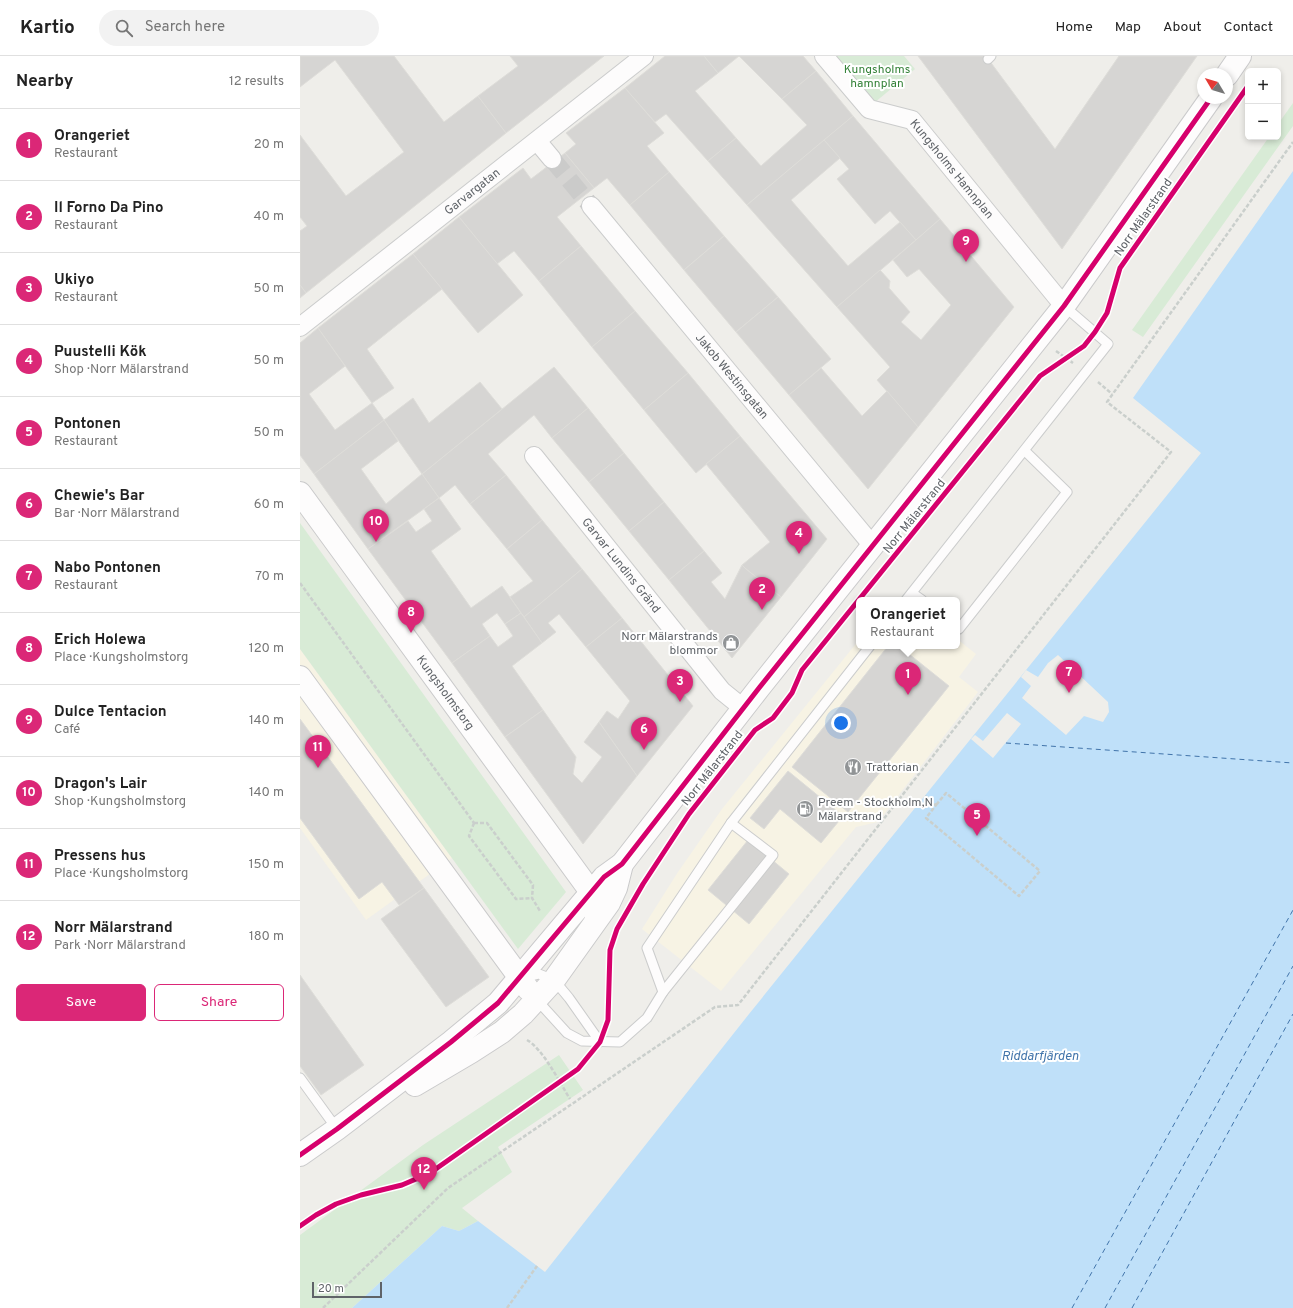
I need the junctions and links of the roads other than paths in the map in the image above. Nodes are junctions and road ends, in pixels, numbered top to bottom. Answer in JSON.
{"nodes":[{"id":1,"x":644,"y":56,"type":"edge"},
{"id":2,"x":824,"y":56,"type":"edge"},
{"id":3,"x":1240,"y":56,"type":"edge"},
{"id":4,"x":1232,"y":68,"type":"edge"},
{"id":5,"x":1207,"y":104,"type":"edge"},
{"id":6,"x":537,"y":141,"type":"junction"},
{"id":7,"x":552,"y":159,"type":"tunnel mouth"},
{"id":8,"x":591,"y":206,"type":"tunnel mouth"},
{"id":9,"x":1064,"y":306,"type":"junction"},
{"id":10,"x":300,"y":327,"type":"edge"},
{"id":11,"x":1025,"y":451,"type":"junction"},
{"id":12,"x":534,"y":456,"type":"dead end"},
{"id":13,"x":300,"y":493,"type":"edge"},
{"id":14,"x":873,"y":546,"type":"junction"},
{"id":15,"x":909,"y":596,"type":"edge"},
{"id":16,"x":960,"y":628,"type":"edge"},
{"id":17,"x":868,"y":649,"type":"edge"},
{"id":18,"x":300,"y":677,"type":"edge"},
{"id":19,"x":743,"y":708,"type":"junction"},
{"id":20,"x":731,"y":823,"type":"junction"},
{"id":21,"x":622,"y":864,"type":"junction"},
{"id":22,"x":591,"y":892,"type":"junction"},
{"id":23,"x":596,"y":920,"type":"junction"},
{"id":24,"x":519,"y":979,"type":"junction"},
{"id":25,"x":554,"y":980,"type":"junction"},
{"id":26,"x":664,"y":992,"type":"junction"},
{"id":27,"x":536,"y":1000,"type":"junction"},
{"id":28,"x":600,"y":1042,"type":"junction"},
{"id":29,"x":300,"y":1078,"type":"edge"},
{"id":30,"x":337,"y":1129,"type":"junction"},
{"id":31,"x":300,"y":1155,"type":"edge"}],
"edges":[{"from":1,"to":6,"type":"street","name":"Garvargatan"},
{"from":2,"to":9,"type":"street","name":"Kungsholms Hamnplan"},
{"from":3,"to":4,"type":"street"},
{"from":5,"to":9,"type":"street","name":"Norr Mälarstrand"},
{"from":6,"to":7,"type":"street"},
{"from":6,"to":10,"type":"street","name":"Garvargatan"},
{"from":8,"to":14,"type":"street","name":"Jakob Westinsgatan"},
{"from":9,"to":11,"type":"lane"},
{"from":9,"to":14,"type":"street","name":"Norr Mälarstrand"},
{"from":11,"to":15,"type":"lane"},
{"from":11,"to":16,"type":"lane"},
{"from":12,"to":19,"type":"street","name":"Garvar Lundins Gränd"},
{"from":13,"to":22,"type":"street","name":"Kungsholmstorg"},
{"from":14,"to":19,"type":"street","name":"Norr Mälarstrand"},
{"from":17,"to":20,"type":"lane"},
{"from":18,"to":24,"type":"street"},
{"from":19,"to":21,"type":"street","name":"Norr Mälarstrand"},
{"from":20,"to":26,"type":"lane"},
{"from":20,"to":26,"type":"lane"},
{"from":21,"to":22,"type":"street","name":"Norr Mälarstrand"},
{"from":21,"to":23,"type":"street","name":"Norr Mälarstrand"},
{"from":22,"to":23,"type":"street"},
{"from":22,"to":24,"type":"street","name":"Norr Mälarstrand"},
{"from":23,"to":25,"type":"street","name":"Norr Mälarstrand"},
{"from":24,"to":25,"type":"lane"},
{"from":24,"to":27,"type":"street"},
{"from":24,"to":30,"type":"street","name":"Norr Mälarstrand"},
{"from":25,"to":27,"type":"street","name":"Norr Mälarstrand"},
{"from":25,"to":28,"type":"lane"},
{"from":26,"to":28,"type":"lane"},
{"from":27,"to":28,"type":"lane"},
{"from":27,"to":30,"type":"street","name":"Norr Mälarstrand"},
{"from":29,"to":30,"type":"lane"},
{"from":30,"to":31,"type":"street","name":"Norr Mälarstrand"}]}
